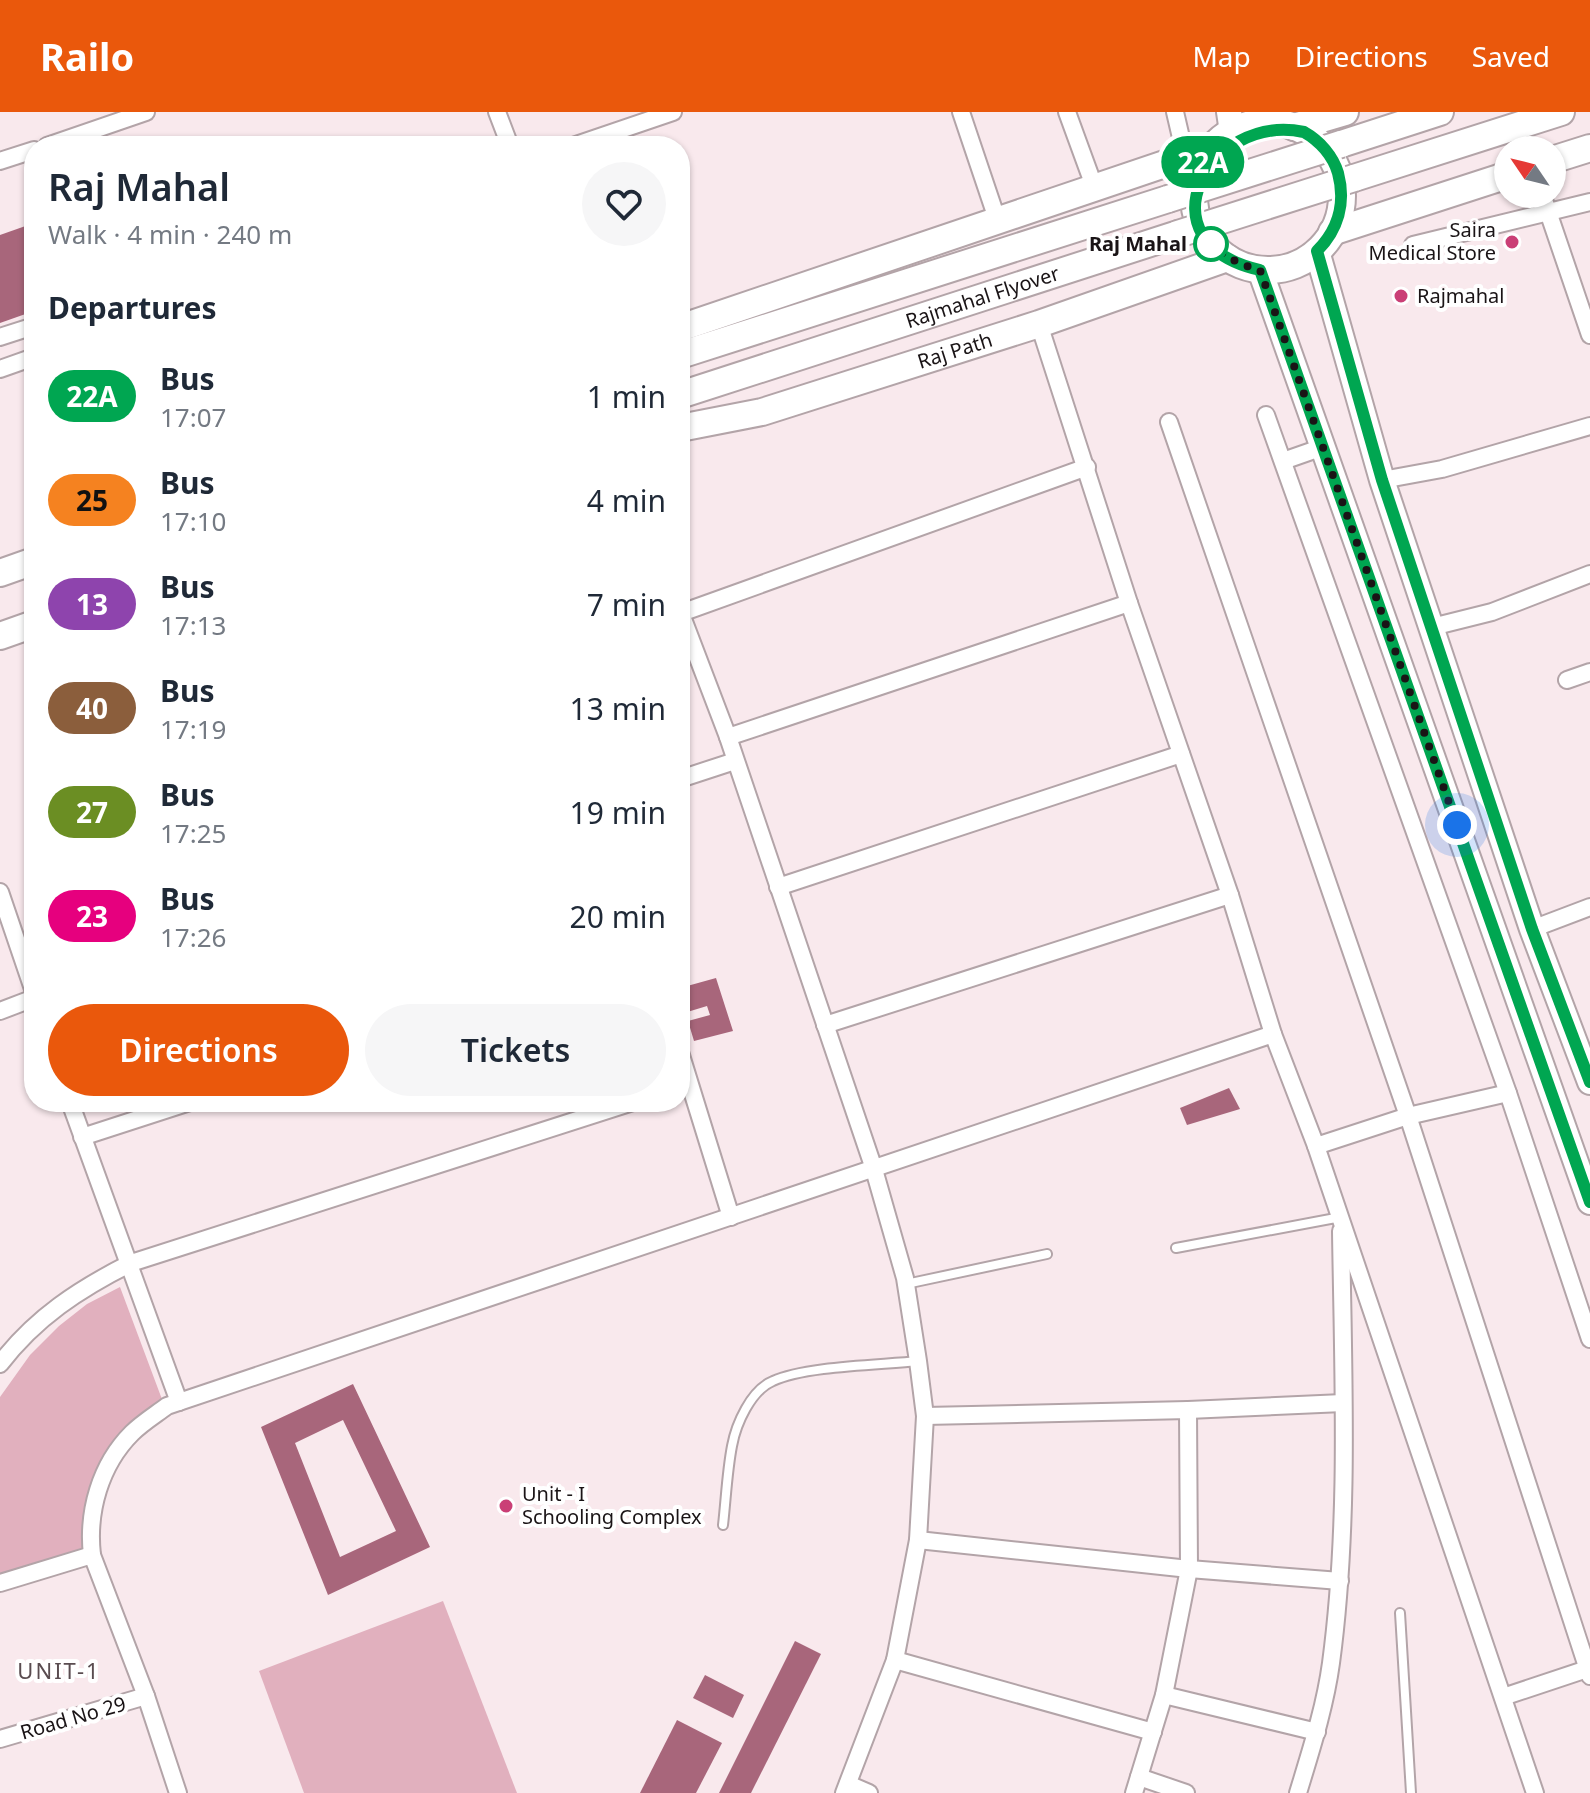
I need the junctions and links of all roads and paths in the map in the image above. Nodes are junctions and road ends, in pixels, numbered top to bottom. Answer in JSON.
{"nodes":[{"id":1,"x":146,"y":112,"type":"edge"},
{"id":2,"x":497,"y":112,"type":"edge"},
{"id":3,"x":673,"y":112,"type":"edge"},
{"id":4,"x":961,"y":112,"type":"edge"},
{"id":5,"x":1067,"y":112,"type":"edge"},
{"id":6,"x":1175,"y":112,"type":"edge"},
{"id":7,"x":1345,"y":112,"type":"edge"},
{"id":8,"x":1440,"y":112,"type":"edge"},
{"id":9,"x":1561,"y":112,"type":"edge"},
{"id":10,"x":1288,"y":121,"type":"edge"},
{"id":11,"x":1225,"y":130,"type":"edge"},
{"id":12,"x":76,"y":136,"type":"edge"},
{"id":13,"x":506,"y":136,"type":"edge"},
{"id":14,"x":602,"y":136,"type":"edge"},
{"id":15,"x":1590,"y":148,"type":"edge"},
{"id":16,"x":24,"y":153,"type":"edge"},
{"id":17,"x":1185,"y":155,"type":"junction"},
{"id":18,"x":1566,"y":156,"type":"edge"},
{"id":19,"x":0,"y":161,"type":"edge"},
{"id":20,"x":1145,"y":170,"type":"junction"},
{"id":21,"x":1494,"y":180,"type":"edge"},
{"id":22,"x":1094,"y":186,"type":"junction"},
{"id":23,"x":1590,"y":202,"type":"edge"},
{"id":24,"x":1546,"y":208,"type":"edge"},
{"id":25,"x":1547,"y":214,"type":"junction"},
{"id":26,"x":997,"y":219,"type":"junction"},
{"id":27,"x":1324,"y":242,"type":"junction"},
{"id":28,"x":1413,"y":245,"type":"dead end"},
{"id":29,"x":1227,"y":258,"type":"junction"},
{"id":30,"x":1260,"y":270,"type":"junction"},
{"id":31,"x":1179,"y":275,"type":"junction"},
{"id":32,"x":1039,"y":324,"type":"junction"},
{"id":33,"x":690,"y":325,"type":"edge"},
{"id":34,"x":1589,"y":328,"type":"edge"},
{"id":35,"x":24,"y":329,"type":"edge"},
{"id":36,"x":0,"y":337,"type":"edge"},
{"id":37,"x":690,"y":352,"type":"edge"},
{"id":38,"x":24,"y":361,"type":"edge"},
{"id":39,"x":0,"y":369,"type":"edge"},
{"id":40,"x":690,"y":392,"type":"edge"},
{"id":41,"x":1266,"y":415,"type":"dead end"},
{"id":42,"x":1169,"y":422,"type":"dead end"},
{"id":43,"x":690,"y":426,"type":"edge"},
{"id":44,"x":1590,"y":426,"type":"edge"},
{"id":45,"x":1323,"y":447,"type":"junction"},
{"id":46,"x":1283,"y":461,"type":"junction"},
{"id":47,"x":1087,"y":467,"type":"junction"},
{"id":48,"x":1382,"y":480,"type":"junction"},
{"id":49,"x":24,"y":565,"type":"edge"},
{"id":50,"x":0,"y":573,"type":"edge"},
{"id":51,"x":1590,"y":574,"type":"edge"},
{"id":52,"x":1129,"y":603,"type":"junction"},
{"id":53,"x":690,"y":608,"type":"edge"},
{"id":54,"x":1432,"y":627,"type":"junction"},
{"id":55,"x":24,"y":628,"type":"edge"},
{"id":56,"x":0,"y":636,"type":"edge"},
{"id":57,"x":690,"y":638,"type":"edge"},
{"id":58,"x":1590,"y":672,"type":"edge"},
{"id":59,"x":1567,"y":680,"type":"dead end"},
{"id":60,"x":728,"y":737,"type":"junction"},
{"id":61,"x":1181,"y":754,"type":"junction"},
{"id":62,"x":735,"y":761,"type":"junction"},
{"id":63,"x":690,"y":776,"type":"edge"},
{"id":64,"x":778,"y":887,"type":"junction"},
{"id":65,"x":0,"y":892,"type":"edge"},
{"id":66,"x":1230,"y":895,"type":"junction"},
{"id":67,"x":1590,"y":907,"type":"edge"},
{"id":68,"x":1532,"y":929,"type":"junction"},
{"id":69,"x":24,"y":965,"type":"edge"},
{"id":70,"x":24,"y":1000,"type":"edge"},
{"id":71,"x":0,"y":1011,"type":"edge"},
{"id":72,"x":825,"y":1025,"type":"junction"},
{"id":73,"x":1273,"y":1034,"type":"junction"},
{"id":74,"x":1590,"y":1082,"type":"edge"},
{"id":75,"x":1508,"y":1093,"type":"junction"},
{"id":76,"x":690,"y":1097,"type":"edge"},
{"id":77,"x":73,"y":1112,"type":"edge"},
{"id":78,"x":159,"y":1112,"type":"edge"},
{"id":79,"x":602,"y":1112,"type":"edge"},
{"id":80,"x":1408,"y":1116,"type":"junction"},
{"id":81,"x":82,"y":1137,"type":"junction"},
{"id":82,"x":1316,"y":1146,"type":"junction"},
{"id":83,"x":873,"y":1166,"type":"junction"},
{"id":84,"x":1590,"y":1202,"type":"edge"},
{"id":85,"x":731,"y":1217,"type":"junction"},
{"id":86,"x":1341,"y":1217,"type":"junction"},
{"id":87,"x":1176,"y":1248,"type":"dead end"},
{"id":88,"x":1047,"y":1254,"type":"dead end"},
{"id":89,"x":131,"y":1263,"type":"junction"},
{"id":90,"x":906,"y":1284,"type":"junction"},
{"id":91,"x":1590,"y":1339,"type":"edge"},
{"id":92,"x":918,"y":1361,"type":"junction"},
{"id":93,"x":0,"y":1364,"type":"edge"},
{"id":94,"x":179,"y":1402,"type":"junction"},
{"id":95,"x":1343,"y":1403,"type":"junction"},
{"id":96,"x":1188,"y":1410,"type":"junction"},
{"id":97,"x":925,"y":1416,"type":"junction"},
{"id":98,"x":723,"y":1525,"type":"dead end"},
{"id":99,"x":918,"y":1540,"type":"junction"},
{"id":100,"x":92,"y":1555,"type":"junction"},
{"id":101,"x":1189,"y":1569,"type":"junction"},
{"id":102,"x":1340,"y":1581,"type":"junction"},
{"id":103,"x":0,"y":1583,"type":"edge"},
{"id":104,"x":1400,"y":1613,"type":"dead end"},
{"id":105,"x":895,"y":1660,"type":"junction"},
{"id":106,"x":1589,"y":1671,"type":"edge"},
{"id":107,"x":1164,"y":1695,"type":"junction"},
{"id":108,"x":146,"y":1696,"type":"junction"},
{"id":109,"x":1503,"y":1697,"type":"junction"},
{"id":110,"x":1153,"y":1732,"type":"junction"},
{"id":111,"x":1317,"y":1732,"type":"junction"},
{"id":112,"x":0,"y":1739,"type":"edge"},
{"id":113,"x":1137,"y":1785,"type":"edge"},
{"id":114,"x":846,"y":1789,"type":"edge"},
{"id":115,"x":178,"y":1793,"type":"edge"},
{"id":116,"x":869,"y":1793,"type":"edge"},
{"id":117,"x":1186,"y":1793,"type":"edge"},
{"id":118,"x":1298,"y":1793,"type":"edge"},
{"id":119,"x":1411,"y":1793,"type":"edge"},
{"id":120,"x":1535,"y":1793,"type":"edge"}],
"edges":[{"from":1,"to":12,"type":"street"},
{"from":2,"to":13,"type":"street"},
{"from":3,"to":14,"type":"street"},
{"from":4,"to":26,"type":"street"},
{"from":5,"to":22,"type":"street"},
{"from":6,"to":17,"type":"street"},
{"from":7,"to":10,"type":"main road"},
{"from":8,"to":37,"type":"main road","name":"Rajmahal Flyover","bridge":true},
{"from":9,"to":40,"type":"main road","name":"Rajmahal Flyover","bridge":true},
{"from":10,"to":11,"type":"main road"},
{"from":10,"to":27,"type":"main road"},
{"from":11,"to":17,"type":"main road"},
{"from":11,"to":29,"type":"main road"},
{"from":15,"to":18,"type":"main road"},
{"from":16,"to":19,"type":"street"},
{"from":17,"to":20,"type":"main road"},
{"from":20,"to":22,"type":"main road"},
{"from":20,"to":31,"type":"main road"},
{"from":21,"to":27,"type":"main road"},
{"from":22,"to":26,"type":"main road"},
{"from":23,"to":25,"type":"street"},
{"from":24,"to":25,"type":"street"},
{"from":25,"to":28,"type":"street"},
{"from":25,"to":34,"type":"street"},
{"from":26,"to":33,"type":"main road"},
{"from":27,"to":30,"type":"main road"},
{"from":27,"to":48,"type":"main road"},
{"from":29,"to":30,"type":"main road"},
{"from":29,"to":31,"type":"main road","name":"Raj Path"},
{"from":30,"to":45,"type":"main road"},
{"from":31,"to":32,"type":"main road","name":"Raj Path"},
{"from":32,"to":43,"type":"main road","name":"Raj Path"},
{"from":32,"to":47,"type":"street"},
{"from":35,"to":36,"type":"street"},
{"from":38,"to":39,"type":"street"},
{"from":41,"to":46,"type":"street"},
{"from":42,"to":80,"type":"street"},
{"from":44,"to":48,"type":"street"},
{"from":45,"to":46,"type":"street"},
{"from":45,"to":84,"type":"main road"},
{"from":46,"to":75,"type":"street"},
{"from":47,"to":52,"type":"street"},
{"from":47,"to":53,"type":"street"},
{"from":48,"to":54,"type":"main road"},
{"from":49,"to":50,"type":"main road"},
{"from":51,"to":54,"type":"street"},
{"from":52,"to":60,"type":"street"},
{"from":52,"to":61,"type":"street"},
{"from":54,"to":68,"type":"main road"},
{"from":55,"to":56,"type":"main road"},
{"from":57,"to":60,"type":"street"},
{"from":58,"to":59,"type":"street"},
{"from":60,"to":62,"type":"street"},
{"from":61,"to":64,"type":"street"},
{"from":61,"to":66,"type":"street"},
{"from":62,"to":63,"type":"street"},
{"from":62,"to":64,"type":"street"},
{"from":64,"to":72,"type":"street"},
{"from":65,"to":69,"type":"street"},
{"from":66,"to":72,"type":"street"},
{"from":66,"to":73,"type":"street"},
{"from":67,"to":68,"type":"street"},
{"from":68,"to":74,"type":"main road"},
{"from":70,"to":71,"type":"street"},
{"from":72,"to":83,"type":"street"},
{"from":73,"to":82,"type":"street"},
{"from":73,"to":83,"type":"street"},
{"from":75,"to":80,"type":"street"},
{"from":75,"to":91,"type":"street"},
{"from":76,"to":85,"type":"street"},
{"from":77,"to":81,"type":"street"},
{"from":78,"to":81,"type":"street"},
{"from":79,"to":89,"type":"street"},
{"from":80,"to":82,"type":"street"},
{"from":80,"to":106,"type":"street"},
{"from":81,"to":89,"type":"street"},
{"from":82,"to":86,"type":"street"},
{"from":83,"to":85,"type":"street"},
{"from":83,"to":90,"type":"street"},
{"from":85,"to":94,"type":"street"},
{"from":86,"to":87,"type":"lane"},
{"from":86,"to":95,"type":"street"},
{"from":86,"to":109,"type":"street"},
{"from":88,"to":90,"type":"lane"},
{"from":89,"to":93,"type":"street"},
{"from":89,"to":94,"type":"street"},
{"from":90,"to":92,"type":"street"},
{"from":92,"to":97,"type":"street"},
{"from":92,"to":98,"type":"lane"},
{"from":94,"to":100,"type":"street"},
{"from":95,"to":96,"type":"street"},
{"from":95,"to":102,"type":"street"},
{"from":96,"to":97,"type":"street"},
{"from":96,"to":101,"type":"street"},
{"from":97,"to":99,"type":"street"},
{"from":99,"to":101,"type":"street"},
{"from":99,"to":105,"type":"street"},
{"from":100,"to":103,"type":"street"},
{"from":100,"to":108,"type":"street"},
{"from":101,"to":102,"type":"street"},
{"from":101,"to":107,"type":"street"},
{"from":102,"to":111,"type":"street"},
{"from":104,"to":119,"type":"lane"},
{"from":105,"to":110,"type":"street"},
{"from":105,"to":114,"type":"street"},
{"from":106,"to":109,"type":"street"},
{"from":107,"to":110,"type":"street"},
{"from":107,"to":111,"type":"street"},
{"from":108,"to":112,"type":"street","name":"Road No 29"},
{"from":108,"to":115,"type":"street"},
{"from":109,"to":120,"type":"street"},
{"from":110,"to":113,"type":"street"},
{"from":111,"to":118,"type":"street"},
{"from":113,"to":117,"type":"street"},
{"from":114,"to":116,"type":"street"}]}
